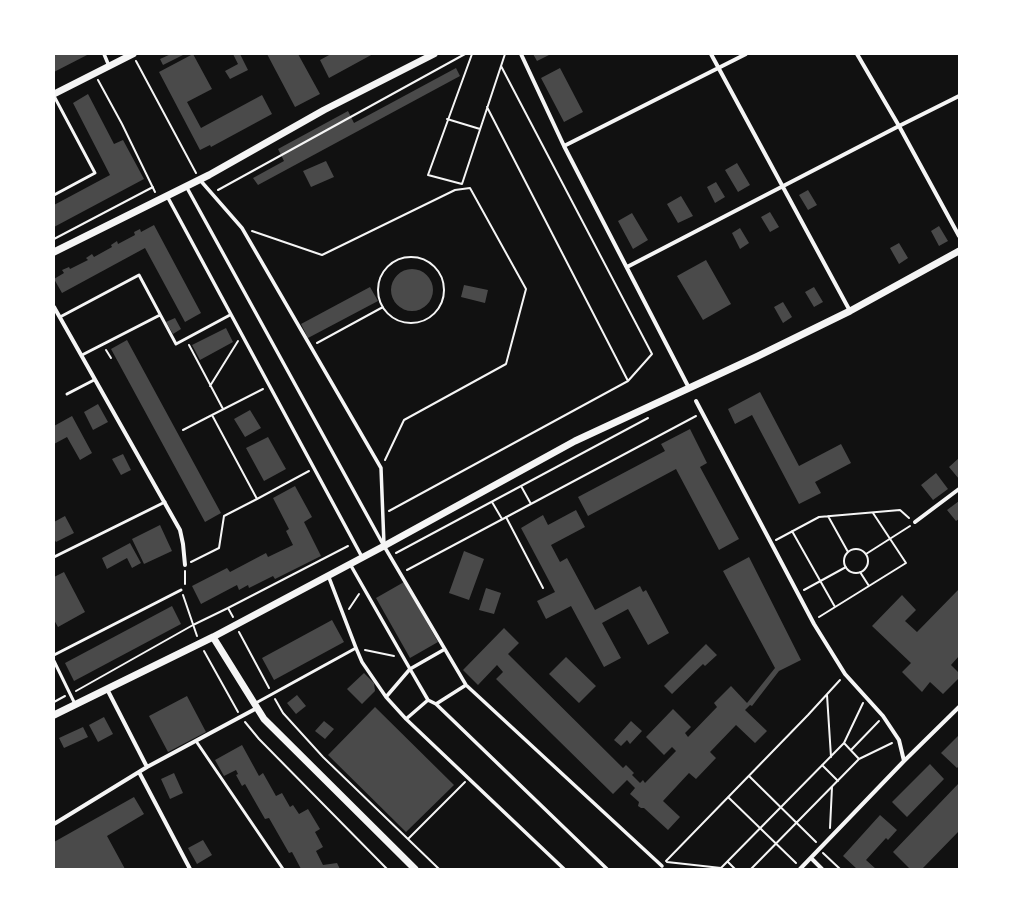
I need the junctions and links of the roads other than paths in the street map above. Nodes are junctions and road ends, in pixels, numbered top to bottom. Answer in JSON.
{"nodes":[{"id":1,"x":104,"y":54,"type":"edge"},
{"id":2,"x":133,"y":54,"type":"edge"},
{"id":3,"x":434,"y":54,"type":"edge"},
{"id":4,"x":521,"y":54,"type":"edge"},
{"id":5,"x":711,"y":54,"type":"edge"},
{"id":6,"x":746,"y":54,"type":"edge"},
{"id":7,"x":857,"y":54,"type":"edge"},
{"id":8,"x":109,"y":66,"type":"junction"},
{"id":9,"x":718,"y":68,"type":"junction"},
{"id":10,"x":54,"y":95,"type":"edge"},
{"id":11,"x":959,"y":96,"type":"edge"},
{"id":12,"x":899,"y":126,"type":"junction"},
{"id":13,"x":564,"y":146,"type":"junction"},
{"id":14,"x":200,"y":180,"type":"junction"},
{"id":15,"x":186,"y":186,"type":"junction"},
{"id":16,"x":784,"y":186,"type":"junction"},
{"id":17,"x":54,"y":195,"type":"edge"},
{"id":18,"x":167,"y":196,"type":"junction"},
{"id":19,"x":959,"y":236,"type":"edge"},
{"id":20,"x":959,"y":251,"type":"edge"},
{"id":21,"x":54,"y":252,"type":"edge"},
{"id":22,"x":627,"y":267,"type":"junction"},
{"id":23,"x":54,"y":307,"type":"edge"},
{"id":24,"x":850,"y":311,"type":"junction"},
{"id":25,"x":160,"y":315,"type":"junction"},
{"id":26,"x":230,"y":315,"type":"junction"},
{"id":27,"x":60,"y":317,"type":"junction"},
{"id":28,"x":82,"y":355,"type":"junction"},
{"id":29,"x":94,"y":380,"type":"junction"},
{"id":30,"x":689,"y":388,"type":"junction"},
{"id":31,"x":67,"y":394,"type":"dead end"},
{"id":32,"x":696,"y":402,"type":"dead end"},
{"id":33,"x":959,"y":489,"type":"edge"},
{"id":34,"x":165,"y":502,"type":"junction"},
{"id":35,"x":915,"y":522,"type":"road end"},
{"id":36,"x":384,"y":546,"type":"junction"},
{"id":37,"x":54,"y":557,"type":"edge"},
{"id":38,"x":362,"y":557,"type":"junction"},
{"id":39,"x":350,"y":564,"type":"junction"},
{"id":40,"x":185,"y":565,"type":"road end"},
{"id":41,"x":328,"y":575,"type":"junction"},
{"id":42,"x":181,"y":590,"type":"road end"},
{"id":43,"x":213,"y":637,"type":"junction"},
{"id":44,"x":356,"y":648,"type":"junction"},
{"id":45,"x":445,"y":649,"type":"junction"},
{"id":46,"x":54,"y":655,"type":"edge"},
{"id":47,"x":54,"y":660,"type":"edge"},
{"id":48,"x":410,"y":669,"type":"junction"},
{"id":49,"x":466,"y":685,"type":"junction"},
{"id":50,"x":107,"y":689,"type":"junction"},
{"id":51,"x":386,"y":697,"type":"junction"},
{"id":52,"x":428,"y":700,"type":"junction"},
{"id":53,"x":436,"y":704,"type":"junction"},
{"id":54,"x":76,"y":705,"type":"junction"},
{"id":55,"x":256,"y":706,"type":"junction"},
{"id":56,"x":959,"y":707,"type":"edge"},
{"id":57,"x":54,"y":715,"type":"edge"},
{"id":58,"x":406,"y":719,"type":"junction"},
{"id":59,"x":196,"y":741,"type":"junction"},
{"id":60,"x":904,"y":761,"type":"junction"},
{"id":61,"x":147,"y":767,"type":"junction"},
{"id":62,"x":139,"y":772,"type":"junction"},
{"id":63,"x":54,"y":824,"type":"edge"},
{"id":64,"x":811,"y":858,"type":"junction"},
{"id":65,"x":662,"y":866,"type":"dead end"},
{"id":66,"x":190,"y":869,"type":"edge"},
{"id":67,"x":283,"y":869,"type":"edge"},
{"id":68,"x":415,"y":869,"type":"edge"},
{"id":69,"x":564,"y":869,"type":"edge"},
{"id":70,"x":607,"y":869,"type":"edge"},
{"id":71,"x":800,"y":869,"type":"edge"},
{"id":72,"x":822,"y":869,"type":"edge"}],
"edges":[{"from":1,"to":8,"type":"street"},
{"from":2,"to":8,"type":"street"},
{"from":3,"to":14,"type":"street"},
{"from":4,"to":13,"type":"street"},
{"from":5,"to":9,"type":"street"},
{"from":6,"to":9,"type":"street"},
{"from":7,"to":12,"type":"street"},
{"from":8,"to":10,"type":"street"},
{"from":9,"to":13,"type":"street"},
{"from":9,"to":16,"type":"street"},
{"from":10,"to":17,"type":"lane"},
{"from":11,"to":12,"type":"street"},
{"from":12,"to":16,"type":"street"},
{"from":12,"to":19,"type":"street"},
{"from":13,"to":22,"type":"street"},
{"from":14,"to":15,"type":"street"},
{"from":14,"to":36,"type":"street"},
{"from":15,"to":18,"type":"street"},
{"from":15,"to":36,"type":"street"},
{"from":16,"to":22,"type":"street"},
{"from":16,"to":24,"type":"street"},
{"from":18,"to":21,"type":"street"},
{"from":18,"to":26,"type":"street"},
{"from":20,"to":24,"type":"street"},
{"from":22,"to":30,"type":"street"},
{"from":23,"to":27,"type":"street"},
{"from":24,"to":30,"type":"street"},
{"from":25,"to":26,"type":"lane"},
{"from":25,"to":27,"type":"lane"},
{"from":25,"to":28,"type":"lane"},
{"from":26,"to":38,"type":"street"},
{"from":27,"to":28,"type":"street"},
{"from":28,"to":29,"type":"street"},
{"from":29,"to":31,"type":"lane"},
{"from":29,"to":34,"type":"street"},
{"from":30,"to":36,"type":"street"},
{"from":32,"to":60,"type":"street"},
{"from":33,"to":35,"type":"street"},
{"from":34,"to":37,"type":"lane"},
{"from":34,"to":40,"type":"street"},
{"from":36,"to":38,"type":"street"},
{"from":36,"to":45,"type":"street"},
{"from":38,"to":39,"type":"street"},
{"from":39,"to":41,"type":"street"},
{"from":39,"to":48,"type":"street"},
{"from":41,"to":43,"type":"street"},
{"from":41,"to":44,"type":"street"},
{"from":42,"to":46,"type":"lane"},
{"from":43,"to":50,"type":"street"},
{"from":43,"to":55,"type":"street"},
{"from":44,"to":51,"type":"street"},
{"from":44,"to":55,"type":"lane"},
{"from":45,"to":48,"type":"street"},
{"from":45,"to":49,"type":"street"},
{"from":47,"to":54,"type":"lane"},
{"from":48,"to":51,"type":"street"},
{"from":48,"to":52,"type":"street"},
{"from":49,"to":53,"type":"street"},
{"from":49,"to":65,"type":"street"},
{"from":50,"to":54,"type":"street"},
{"from":50,"to":61,"type":"street"},
{"from":51,"to":58,"type":"street"},
{"from":52,"to":53,"type":"street"},
{"from":52,"to":58,"type":"street"},
{"from":53,"to":70,"type":"street"},
{"from":54,"to":57,"type":"street"},
{"from":55,"to":59,"type":"street"},
{"from":55,"to":68,"type":"street"},
{"from":56,"to":60,"type":"street"},
{"from":58,"to":69,"type":"street"},
{"from":59,"to":61,"type":"street"},
{"from":59,"to":67,"type":"lane"},
{"from":60,"to":64,"type":"street"},
{"from":61,"to":62,"type":"street"},
{"from":62,"to":63,"type":"street"},
{"from":62,"to":66,"type":"street"},
{"from":64,"to":71,"type":"street"},
{"from":64,"to":72,"type":"street"}]}
